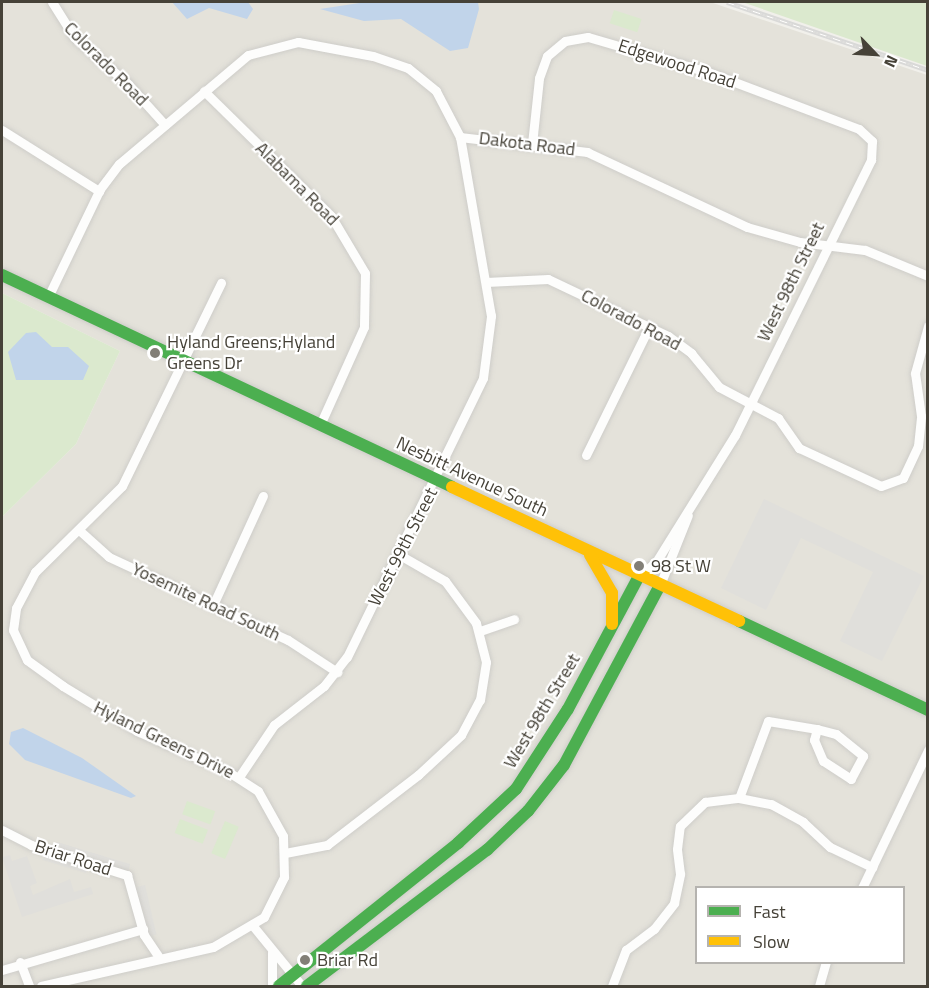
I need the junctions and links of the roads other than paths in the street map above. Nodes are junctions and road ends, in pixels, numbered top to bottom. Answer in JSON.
{"nodes":[{"id":1,"x":52,"y":2,"type":"edge"},
{"id":2,"x":204,"y":91,"type":"junction"},
{"id":3,"x":165,"y":125,"type":"junction"},
{"id":4,"x":2,"y":130,"type":"edge"},
{"id":5,"x":460,"y":137,"type":"junction"},
{"id":6,"x":532,"y":144,"type":"junction"},
{"id":7,"x":871,"y":160,"type":"joint"},
{"id":8,"x":99,"y":191,"type":"junction"},
{"id":9,"x":829,"y":244,"type":"junction"},
{"id":10,"x":2,"y":275,"type":"edge"},
{"id":11,"x":927,"y":276,"type":"edge"},
{"id":12,"x":486,"y":282,"type":"junction"},
{"id":13,"x":221,"y":283,"type":"dead end"},
{"id":14,"x":48,"y":297,"type":"junction"},
{"id":15,"x":927,"y":326,"type":"edge"},
{"id":16,"x":649,"y":327,"type":"junction"},
{"id":17,"x":183,"y":361,"type":"junction"},
{"id":18,"x":751,"y":404,"type":"junction"},
{"id":19,"x":320,"y":426,"type":"junction"},
{"id":20,"x":586,"y":455,"type":"dead end"},
{"id":21,"x":436,"y":480,"type":"junction"},
{"id":22,"x":263,"y":496,"type":"dead end"},
{"id":23,"x":688,"y":513,"type":"junction"},
{"id":24,"x":79,"y":530,"type":"junction"},
{"id":25,"x":587,"y":551,"type":"junction"},
{"id":26,"x":398,"y":554,"type":"junction"},
{"id":27,"x":639,"y":576,"type":"junction"},
{"id":28,"x":660,"y":585,"type":"junction"},
{"id":29,"x":213,"y":605,"type":"junction"},
{"id":30,"x":514,"y":619,"type":"dead end"},
{"id":31,"x":612,"y":626,"type":"junction"},
{"id":32,"x":480,"y":631,"type":"junction"},
{"id":33,"x":337,"y":672,"type":"junction"},
{"id":34,"x":927,"y":710,"type":"edge"},
{"id":35,"x":817,"y":729,"type":"junction"},
{"id":36,"x":927,"y":750,"type":"edge"},
{"id":37,"x":239,"y":777,"type":"junction"},
{"id":38,"x":740,"y":798,"type":"junction"},
{"id":39,"x":2,"y":830,"type":"edge"},
{"id":40,"x":285,"y":853,"type":"junction"},
{"id":41,"x":872,"y":867,"type":"junction"},
{"id":42,"x":863,"y":886,"type":"edge"},
{"id":43,"x":253,"y":926,"type":"junction"},
{"id":44,"x":143,"y":929,"type":"junction"},
{"id":45,"x":271,"y":949,"type":"junction"},
{"id":46,"x":158,"y":956,"type":"junction"},
{"id":47,"x":20,"y":962,"type":"junction"},
{"id":48,"x":826,"y":964,"type":"edge"},
{"id":49,"x":2,"y":970,"type":"edge"},
{"id":50,"x":291,"y":973,"type":"junction"},
{"id":51,"x":29,"y":987,"type":"edge"},
{"id":52,"x":41,"y":987,"type":"edge"},
{"id":53,"x":272,"y":987,"type":"edge"},
{"id":54,"x":279,"y":987,"type":"edge"},
{"id":55,"x":302,"y":987,"type":"edge"},
{"id":56,"x":307,"y":987,"type":"edge"},
{"id":57,"x":612,"y":987,"type":"edge"},
{"id":58,"x":819,"y":987,"type":"edge"}],
"edges":[{"from":1,"to":3,"type":"street","name":"Colorado Road"},
{"from":2,"to":3,"type":"street","name":"Dakota Road"},
{"from":2,"to":5,"type":"street","name":"Dakota Road"},
{"from":2,"to":19,"type":"street","name":"Alabama Road"},
{"from":3,"to":8,"type":"street","name":"Dakota Road"},
{"from":4,"to":8,"type":"street"},
{"from":5,"to":6,"type":"street","name":"Dakota Road"},
{"from":5,"to":12,"type":"street","name":"West 99th Street"},
{"from":6,"to":7,"type":"street","name":"Edgewood Road"},
{"from":6,"to":9,"type":"street","name":"Dakota Road"},
{"from":7,"to":9,"type":"street","name":"West 98th Street"},
{"from":8,"to":14,"type":"street","name":"Dakota Road"},
{"from":9,"to":11,"type":"street","name":"Dakota Road"},
{"from":9,"to":18,"type":"street","name":"West 98th Street"},
{"from":10,"to":14,"type":"street","name":"Nesbitt Avenue South"},
{"from":12,"to":16,"type":"street","name":"Colorado Road"},
{"from":12,"to":21,"type":"street","name":"West 99th Street"},
{"from":13,"to":17,"type":"street","name":"Hyland Greens Drive"},
{"from":14,"to":17,"type":"street","name":"Nesbitt Avenue South"},
{"from":15,"to":18,"type":"street","name":"Colorado Road"},
{"from":16,"to":18,"type":"street","name":"Colorado Road"},
{"from":16,"to":20,"type":"street"},
{"from":17,"to":19,"type":"street","name":"Nesbitt Avenue South"},
{"from":17,"to":24,"type":"street","name":"Hyland Greens Drive"},
{"from":18,"to":23,"type":"street","name":"West 98th Street"},
{"from":19,"to":21,"type":"street","name":"Nesbitt Avenue South"},
{"from":21,"to":25,"type":"street","name":"Nesbitt Avenue South"},
{"from":21,"to":26,"type":"street","name":"West 99th Street"},
{"from":22,"to":29,"type":"street"},
{"from":23,"to":27,"type":"street","name":"West 98th Street"},
{"from":23,"to":28,"type":"street","name":"West 98th Street"},
{"from":24,"to":29,"type":"street","name":"Yosemite Road South"},
{"from":24,"to":37,"type":"street","name":"Hyland Greens Drive"},
{"from":25,"to":27,"type":"street","name":"Nesbitt Avenue South"},
{"from":25,"to":31,"type":"street"},
{"from":26,"to":32,"type":"street"},
{"from":26,"to":33,"type":"street","name":"West 99th Street"},
{"from":27,"to":28,"type":"street","name":"Nesbitt Avenue South"},
{"from":27,"to":31,"type":"street","name":"West 98th Street"},
{"from":28,"to":34,"type":"street","name":"Nesbitt Avenue South"},
{"from":28,"to":56,"type":"street","name":"West 98th Street"},
{"from":29,"to":33,"type":"street","name":"Yosemite Road South"},
{"from":30,"to":32,"type":"street"},
{"from":31,"to":50,"type":"street","name":"West 98th Street"},
{"from":32,"to":40,"type":"street"},
{"from":33,"to":37,"type":"street","name":"West 99th Street"},
{"from":35,"to":35,"type":"street"},
{"from":35,"to":38,"type":"street"},
{"from":36,"to":41,"type":"street"},
{"from":37,"to":40,"type":"street","name":"Hyland Greens Drive"},
{"from":38,"to":41,"type":"street"},
{"from":38,"to":57,"type":"street"},
{"from":39,"to":44,"type":"street","name":"Briar Road"},
{"from":40,"to":43,"type":"street","name":"Hyland Greens Drive"},
{"from":41,"to":42,"type":"street"},
{"from":43,"to":45,"type":"street"},
{"from":43,"to":46,"type":"street","name":"Hyland Greens Drive"},
{"from":44,"to":46,"type":"street","name":"Briar Road"},
{"from":44,"to":47,"type":"street"},
{"from":45,"to":50,"type":"street"},
{"from":45,"to":53,"type":"street"},
{"from":46,"to":52,"type":"street","name":"Hyland Greens Drive"},
{"from":47,"to":49,"type":"street"},
{"from":47,"to":51,"type":"street"},
{"from":48,"to":58,"type":"street"},
{"from":50,"to":54,"type":"street","name":"West 98th Street"},
{"from":50,"to":55,"type":"street"}]}
